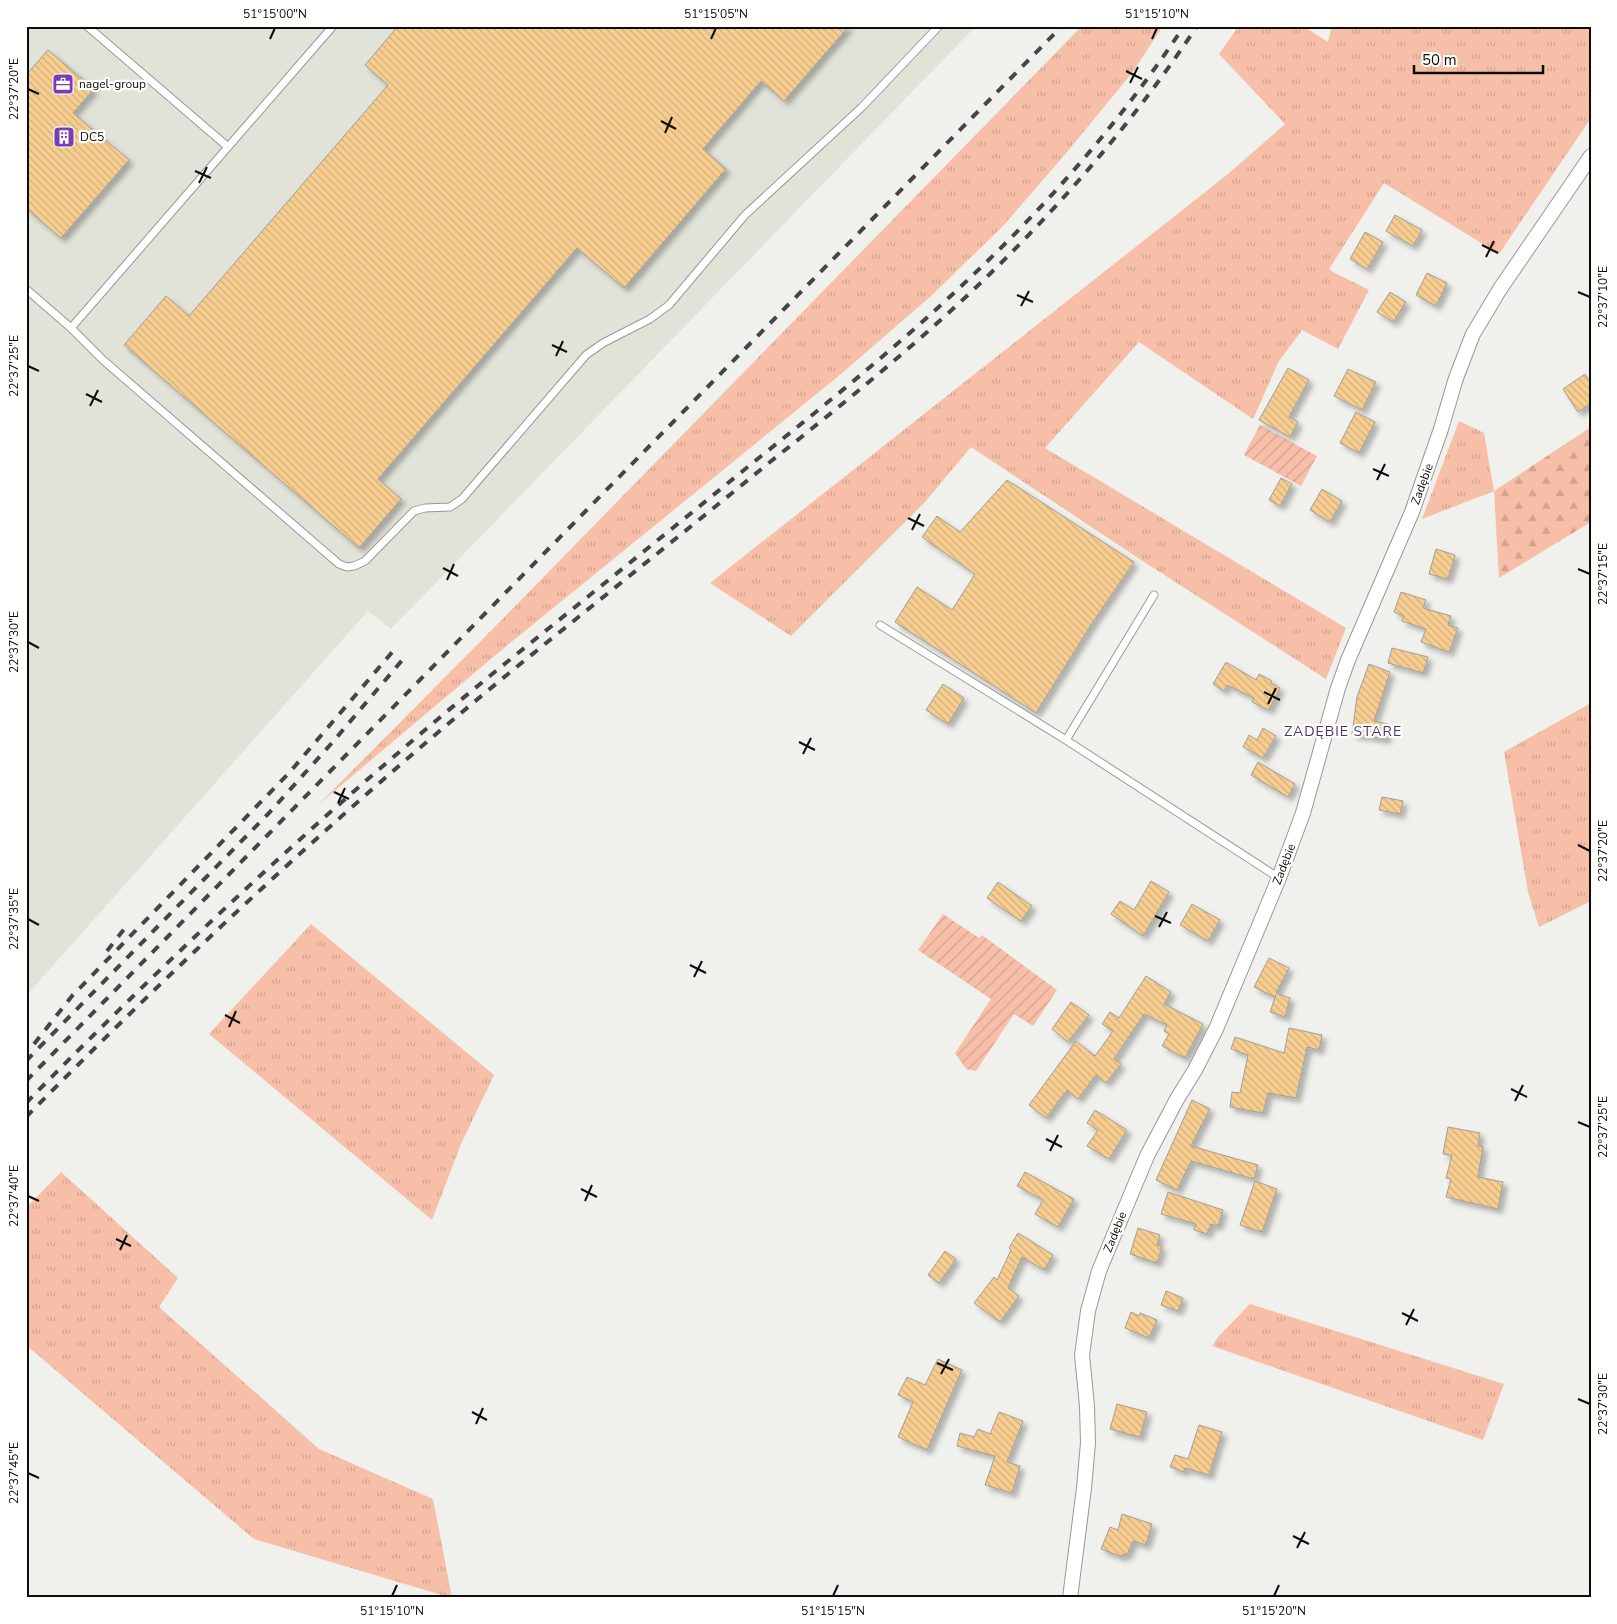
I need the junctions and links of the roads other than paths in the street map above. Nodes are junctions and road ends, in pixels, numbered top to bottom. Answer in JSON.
{"nodes":[{"id":1,"x":87,"y":26,"type":"edge"},
{"id":2,"x":333,"y":26,"type":"edge"},
{"id":3,"x":938,"y":26,"type":"edge"},
{"id":4,"x":228,"y":147,"type":"junction"},
{"id":5,"x":1591,"y":156,"type":"edge"},
{"id":6,"x":26,"y":289,"type":"edge"},
{"id":7,"x":71,"y":328,"type":"junction"},
{"id":8,"x":1154,"y":594,"type":"dead end"},
{"id":9,"x":880,"y":625,"type":"dead end"},
{"id":10,"x":1066,"y":740,"type":"junction"},
{"id":11,"x":1279,"y":878,"type":"junction"},
{"id":12,"x":1070,"y":1598,"type":"edge"}],
"edges":[{"from":1,"to":4,"type":"lane"},
{"from":2,"to":4,"type":"lane"},
{"from":3,"to":7,"type":"lane"},
{"from":4,"to":7,"type":"lane"},
{"from":5,"to":11,"type":"street","name":"Zadębie"},
{"from":6,"to":7,"type":"lane"},
{"from":8,"to":10,"type":"lane"},
{"from":9,"to":10,"type":"lane"},
{"from":10,"to":11,"type":"lane"},
{"from":11,"to":12,"type":"street","name":"Zadębie"}]}
